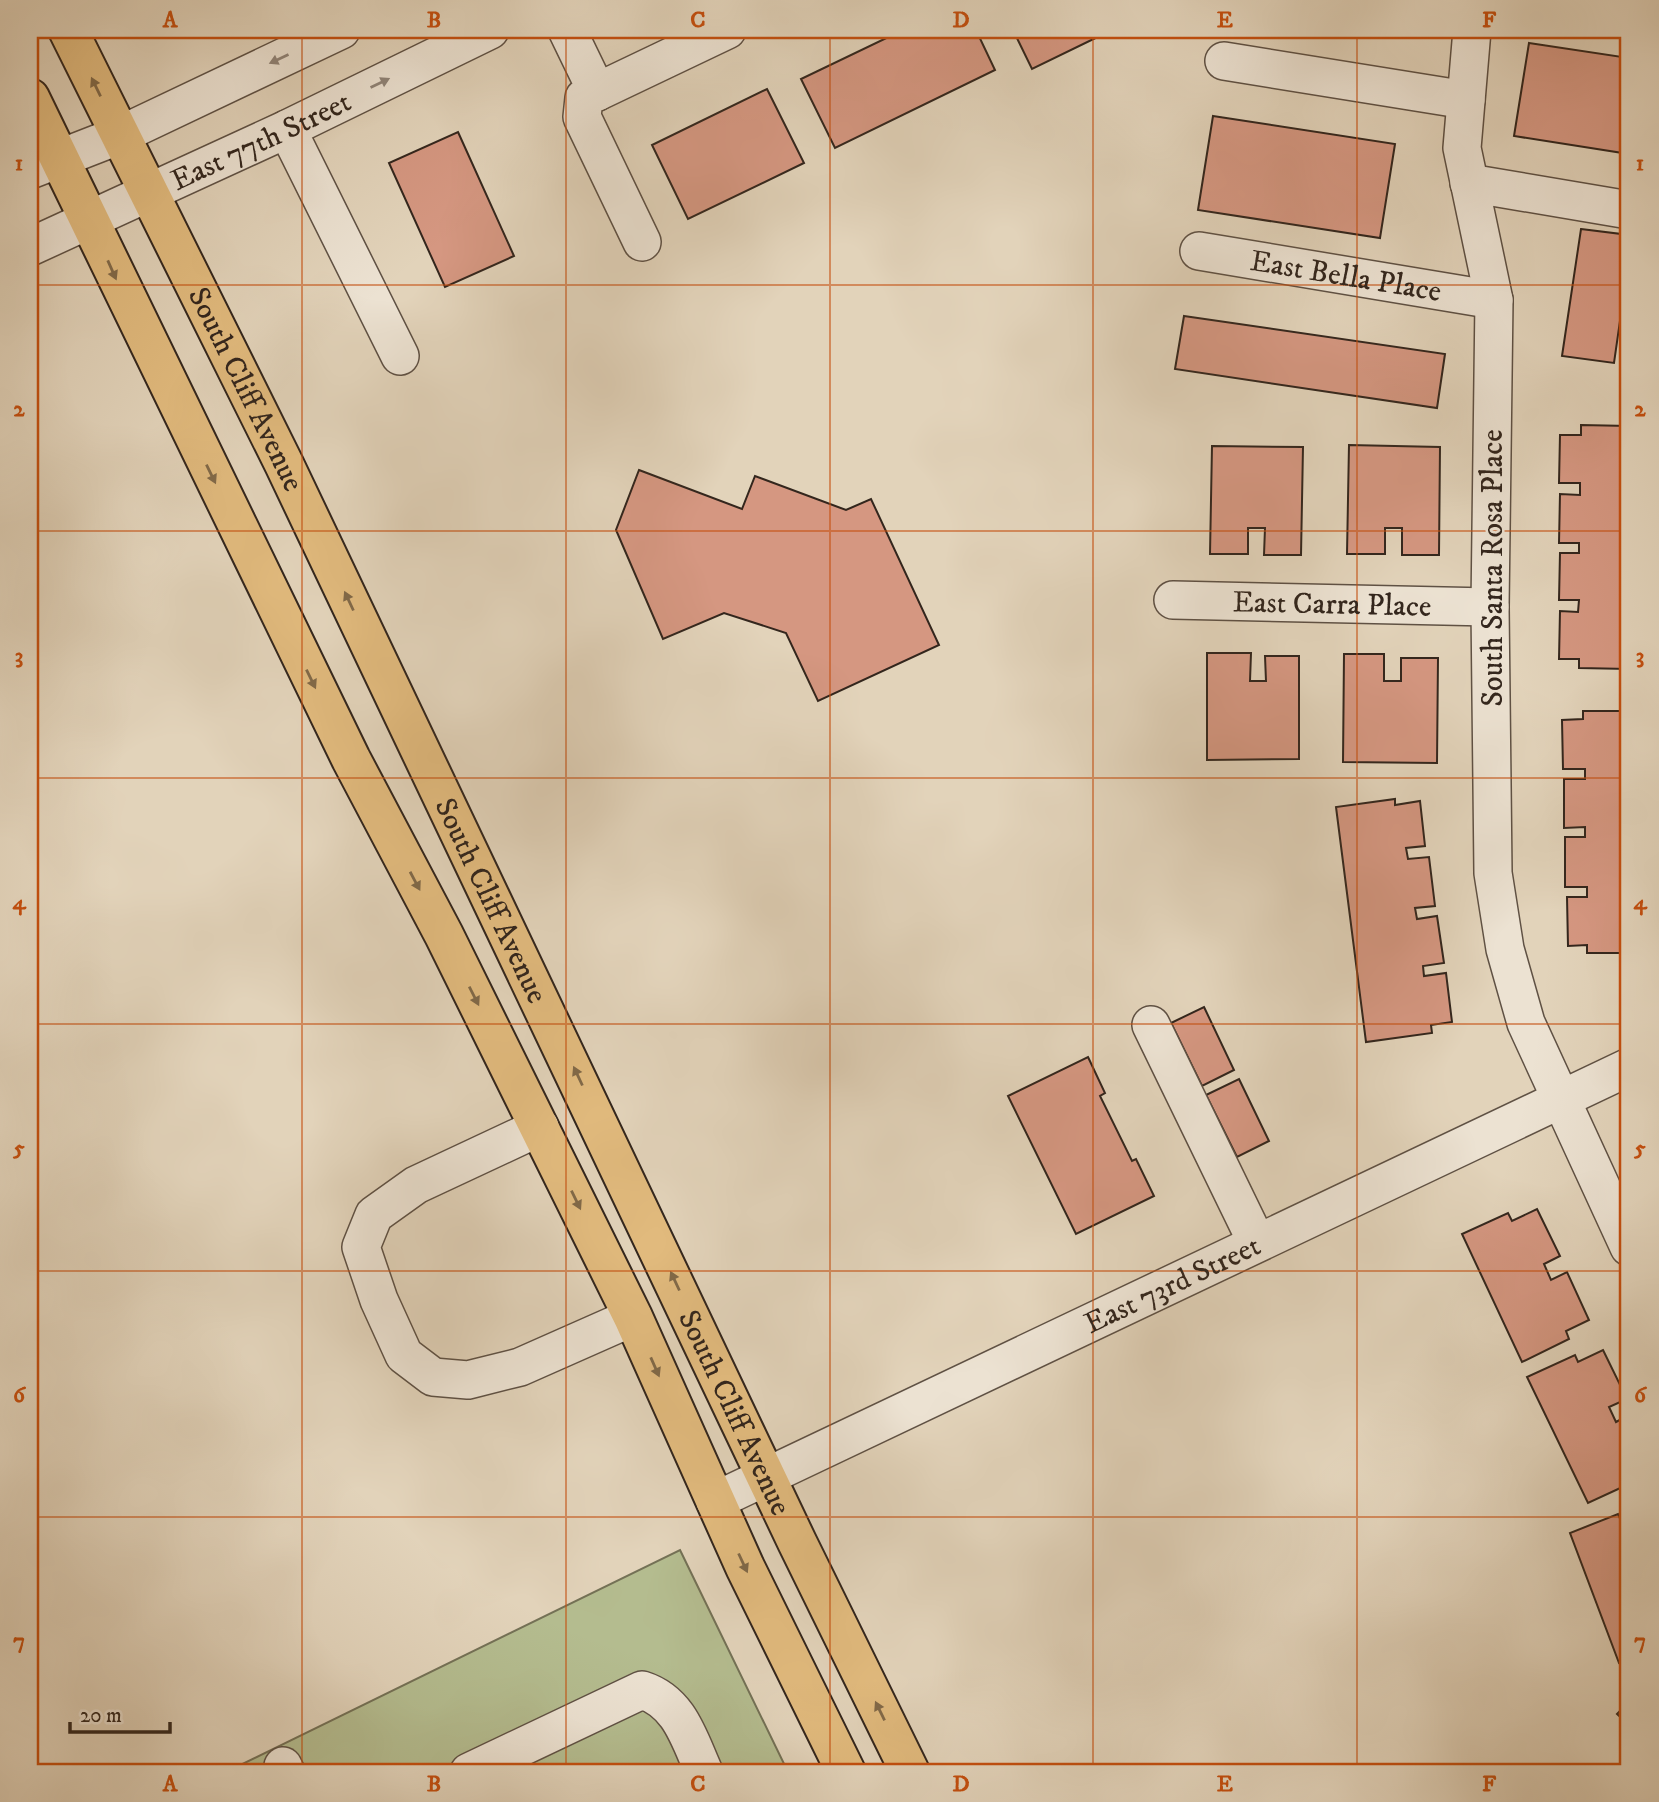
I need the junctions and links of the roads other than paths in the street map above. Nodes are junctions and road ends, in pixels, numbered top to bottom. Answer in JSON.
{"nodes":[{"id":1,"x":68,"y":30,"type":"edge"},
{"id":2,"x":341,"y":30,"type":"edge"},
{"id":3,"x":490,"y":30,"type":"edge"},
{"id":4,"x":567,"y":30,"type":"edge"},
{"id":5,"x":727,"y":30,"type":"edge"},
{"id":6,"x":1472,"y":30,"type":"edge"},
{"id":7,"x":1224,"y":61,"type":"dead end"},
{"id":8,"x":597,"y":92,"type":"junction"},
{"id":9,"x":30,"y":98,"type":"edge"},
{"id":10,"x":1466,"y":100,"type":"junction"},
{"id":11,"x":287,"y":129,"type":"junction"},
{"id":12,"x":120,"y":135,"type":"junction"},
{"id":13,"x":44,"y":164,"type":"edge"},
{"id":14,"x":1469,"y":183,"type":"junction"},
{"id":15,"x":148,"y":192,"type":"junction"},
{"id":16,"x":1629,"y":210,"type":"edge"},
{"id":17,"x":89,"y":220,"type":"junction"},
{"id":18,"x":642,"y":242,"type":"dead end"},
{"id":19,"x":30,"y":247,"type":"edge"},
{"id":20,"x":1199,"y":251,"type":"dead end"},
{"id":21,"x":1494,"y":300,"type":"junction"},
{"id":22,"x":400,"y":356,"type":"dead end"},
{"id":23,"x":1173,"y":600,"type":"dead end"},
{"id":24,"x":1490,"y":607,"type":"junction"},
{"id":25,"x":1151,"y":1025,"type":"dead end"},
{"id":26,"x":1629,"y":1067,"type":"edge"},
{"id":27,"x":1560,"y":1099,"type":"junction"},
{"id":28,"x":540,"y":1127,"type":"junction"},
{"id":29,"x":1257,"y":1243,"type":"junction"},
{"id":30,"x":1629,"y":1247,"type":"edge"},
{"id":31,"x":633,"y":1317,"type":"junction"},
{"id":32,"x":767,"y":1476,"type":"junction"},
{"id":33,"x":715,"y":1501,"type":"junction"},
{"id":34,"x":694,"y":1769,"type":"edge"},
{"id":35,"x":469,"y":1772,"type":"edge"},
{"id":36,"x":846,"y":1772,"type":"edge"},
{"id":37,"x":910,"y":1772,"type":"edge"}],
"edges":[{"from":12,"to":1,"type":"main road","name":"South Cliff Avenue","one_way":true},
{"from":2,"to":12,"type":"street","one_way":true},
{"from":11,"to":3,"type":"street","name":"East 77th Street","one_way":true},
{"from":4,"to":8,"type":"street"},
{"from":5,"to":8,"type":"street"},
{"from":6,"to":10,"type":"street","name":"South Santa Rosa Place"},
{"from":7,"to":10,"type":"street"},
{"from":8,"to":18,"type":"street"},
{"from":9,"to":13,"type":"main road","name":"South Cliff Avenue"},
{"from":10,"to":14,"type":"street","name":"South Santa Rosa Place"},
{"from":11,"to":15,"type":"street","name":"East 77th Street"},
{"from":11,"to":22,"type":"street"},
{"from":12,"to":13,"type":"street"},
{"from":12,"to":15,"type":"main road","name":"South Cliff Avenue"},
{"from":13,"to":17,"type":"main road","name":"South Cliff Avenue"},
{"from":14,"to":16,"type":"street"},
{"from":14,"to":21,"type":"street","name":"South Santa Rosa Place"},
{"from":15,"to":17,"type":"street","name":"East 77th Street"},
{"from":32,"to":15,"type":"main road","name":"South Cliff Avenue","one_way":true},
{"from":17,"to":19,"type":"street","name":"East 77th Street"},
{"from":17,"to":28,"type":"main road","name":"South Cliff Avenue","one_way":true},
{"from":20,"to":21,"type":"street","name":"East Bella Place"},
{"from":21,"to":24,"type":"street","name":"South Santa Rosa Place"},
{"from":23,"to":24,"type":"street","name":"East Carra Place"},
{"from":24,"to":27,"type":"street","name":"South Santa Rosa Place"},
{"from":25,"to":29,"type":"street"},
{"from":26,"to":27,"type":"street","name":"East 73rd Street"},
{"from":27,"to":29,"type":"street","name":"East 73rd Street"},
{"from":27,"to":30,"type":"street","name":"South Santa Rosa Place"},
{"from":28,"to":31,"type":"main road","name":"South Cliff Avenue","one_way":true},
{"from":28,"to":31,"type":"street"},
{"from":29,"to":32,"type":"street","name":"East 73rd Street"},
{"from":31,"to":33,"type":"main road","name":"South Cliff Avenue","one_way":true},
{"from":32,"to":33,"type":"street","name":"East 73rd Street"},
{"from":37,"to":32,"type":"main road","name":"South Cliff Avenue","one_way":true},
{"from":33,"to":36,"type":"main road","name":"South Cliff Avenue","one_way":true},
{"from":34,"to":35,"type":"street"}]}
